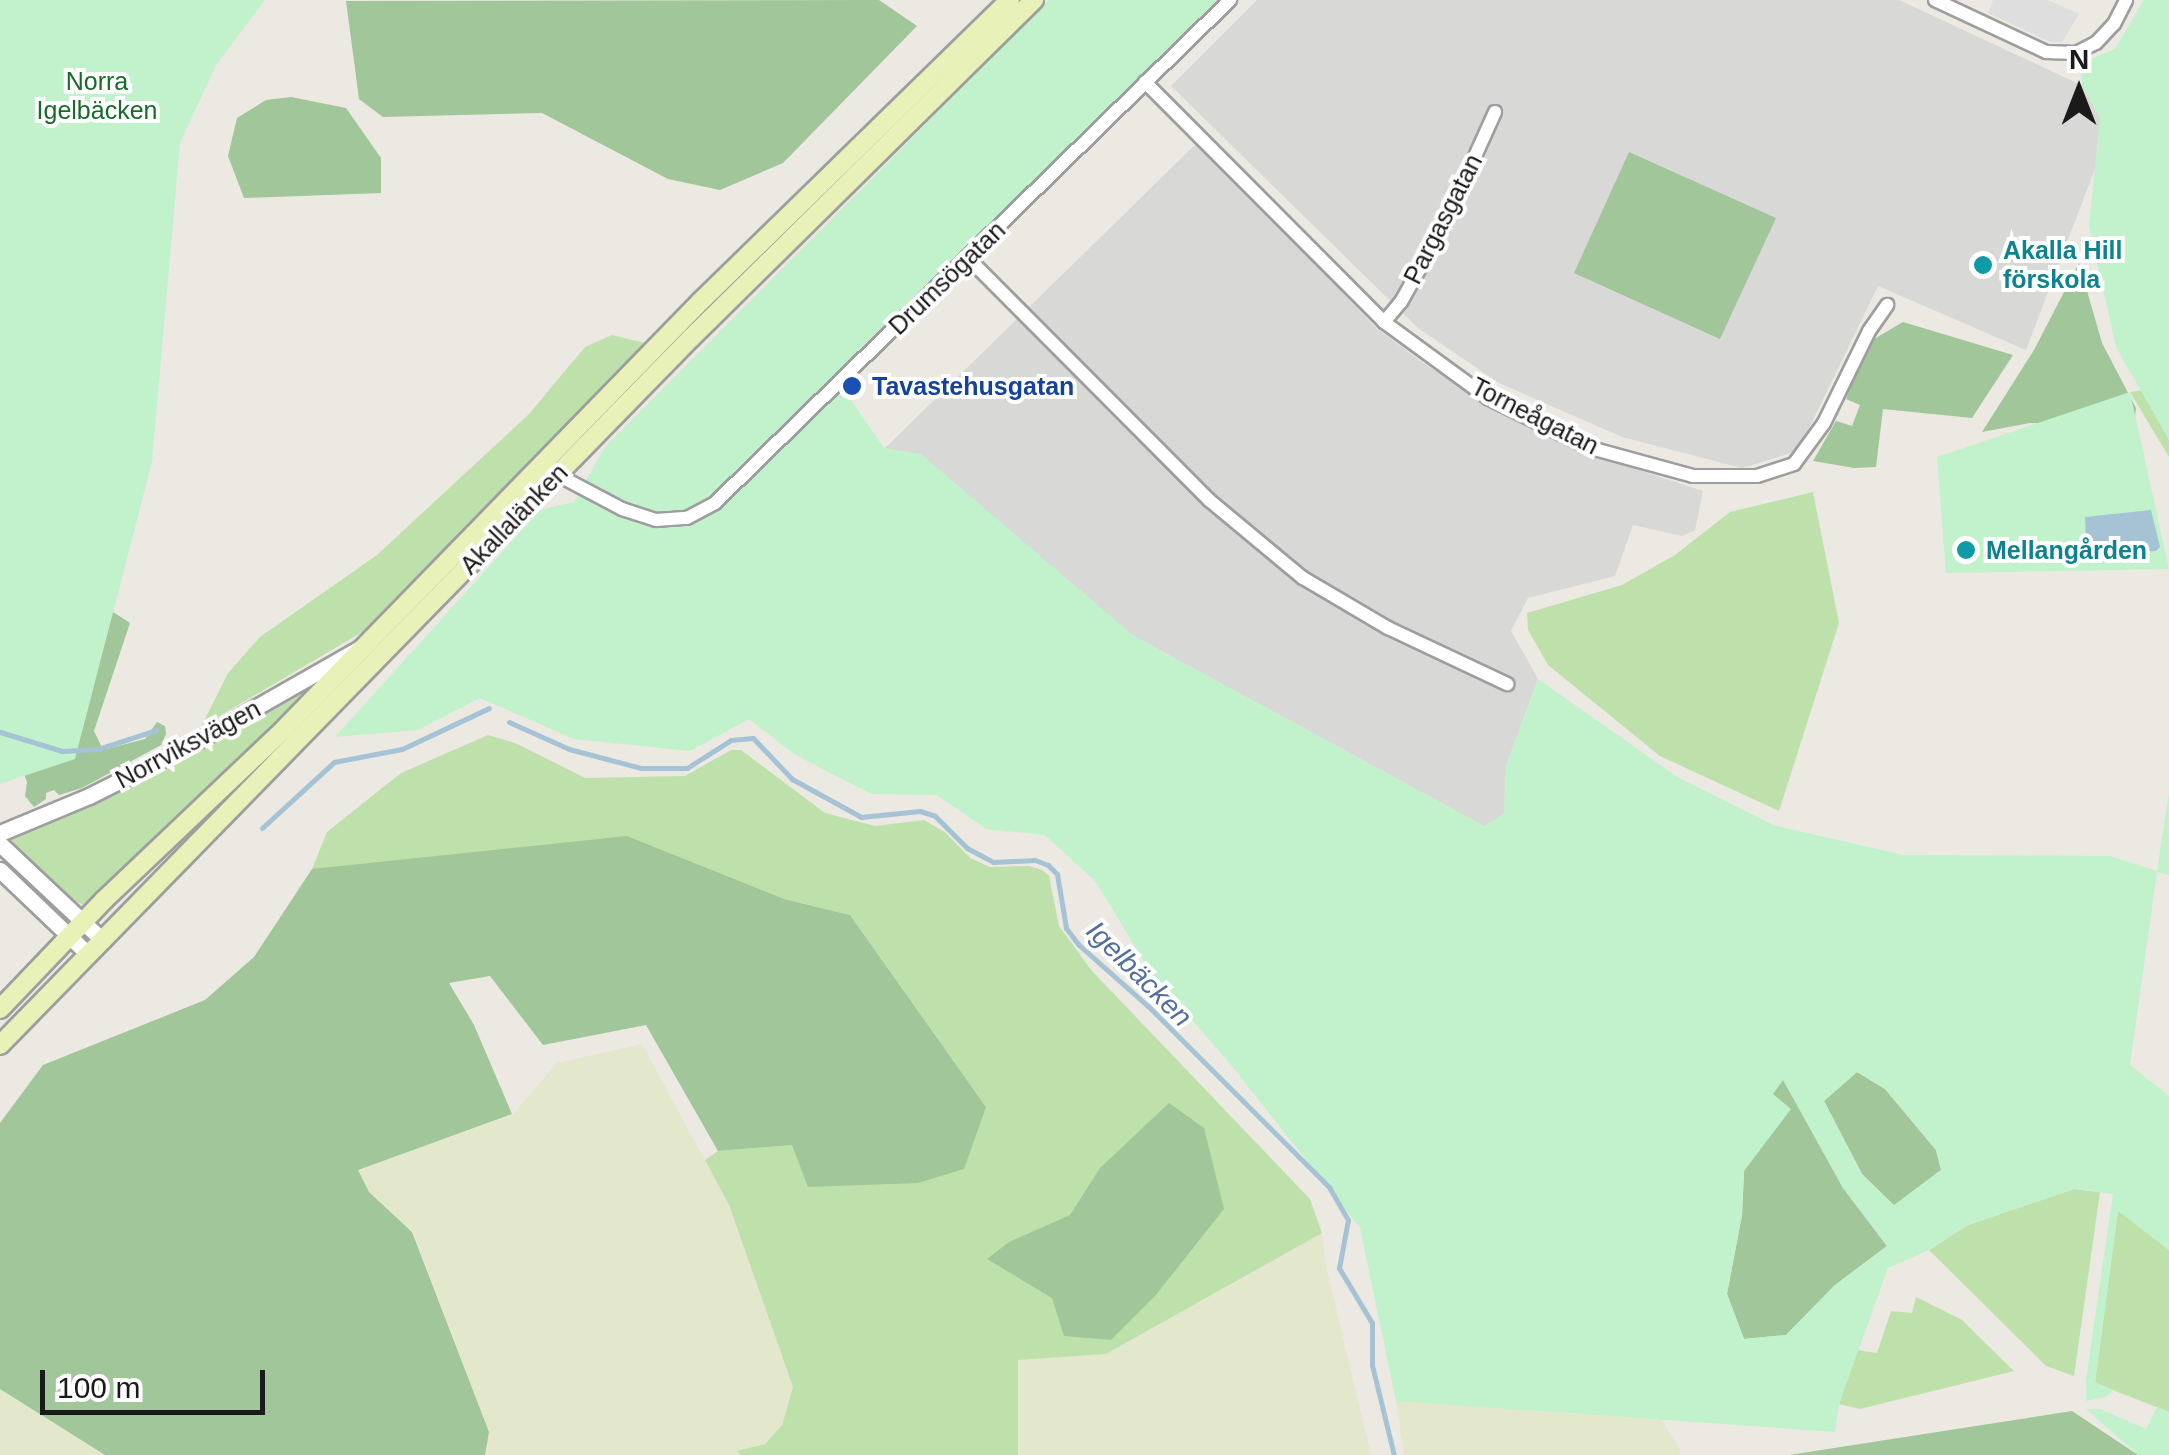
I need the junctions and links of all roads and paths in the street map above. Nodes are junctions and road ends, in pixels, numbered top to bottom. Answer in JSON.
{"nodes":[{"id":1,"x":1010,"y":0,"type":"edge"},
{"id":2,"x":1034,"y":0,"type":"edge"},
{"id":3,"x":1230,"y":0,"type":"edge"},
{"id":4,"x":1935,"y":0,"type":"edge"},
{"id":5,"x":2126,"y":0,"type":"edge"},
{"id":6,"x":1144,"y":82,"type":"junction"},
{"id":7,"x":1495,"y":112,"type":"dead end"},
{"id":8,"x":968,"y":257,"type":"junction"},
{"id":9,"x":1888,"y":305,"type":"dead end"},
{"id":10,"x":1384,"y":322,"type":"junction"},
{"id":11,"x":539,"y":464,"type":"junction"},
{"id":12,"x":556,"y":475,"type":"junction"},
{"id":13,"x":370,"y":642,"type":"junction"},
{"id":14,"x":1507,"y":684,"type":"dead end"},
{"id":15,"x":0,"y":833,"type":"edge"},
{"id":16,"x":0,"y":844,"type":"edge"},
{"id":17,"x":0,"y":870,"type":"edge"},
{"id":18,"x":76,"y":928,"type":"junction"},
{"id":19,"x":94,"y":946,"type":"junction"},
{"id":20,"x":0,"y":1008,"type":"edge"},
{"id":21,"x":0,"y":1044,"type":"edge"}],
"edges":[{"from":1,"to":11,"type":"main road","name":"Akallalänken"},
{"from":2,"to":12,"type":"main road","name":"Akallalänken"},
{"from":3,"to":6,"type":"street","name":"Drumsögatan"},
{"from":4,"to":5,"type":"street"},
{"from":6,"to":8,"type":"street","name":"Drumsögatan"},
{"from":6,"to":10,"type":"street","name":"Torneågatan"},
{"from":7,"to":10,"type":"street","name":"Pargasgatan"},
{"from":8,"to":12,"type":"street","name":"Drumsögatan"},
{"from":8,"to":14,"type":"street"},
{"from":9,"to":10,"type":"street","name":"Torneågatan"},
{"from":11,"to":12,"type":"street","name":"Drumsögatan"},
{"from":11,"to":13,"type":"main road","name":"Akallalänken"},
{"from":12,"to":19,"type":"main road","name":"Akallalänken"},
{"from":13,"to":15,"type":"street","name":"Norrviksvägen"},
{"from":13,"to":18,"type":"main road","name":"Akallalänken"},
{"from":16,"to":18,"type":"street"},
{"from":17,"to":18,"type":"street"},
{"from":18,"to":19,"type":"street"},
{"from":18,"to":20,"type":"main road","name":"Akallalänken"},
{"from":19,"to":21,"type":"main road","name":"Akallalänken"}]}
